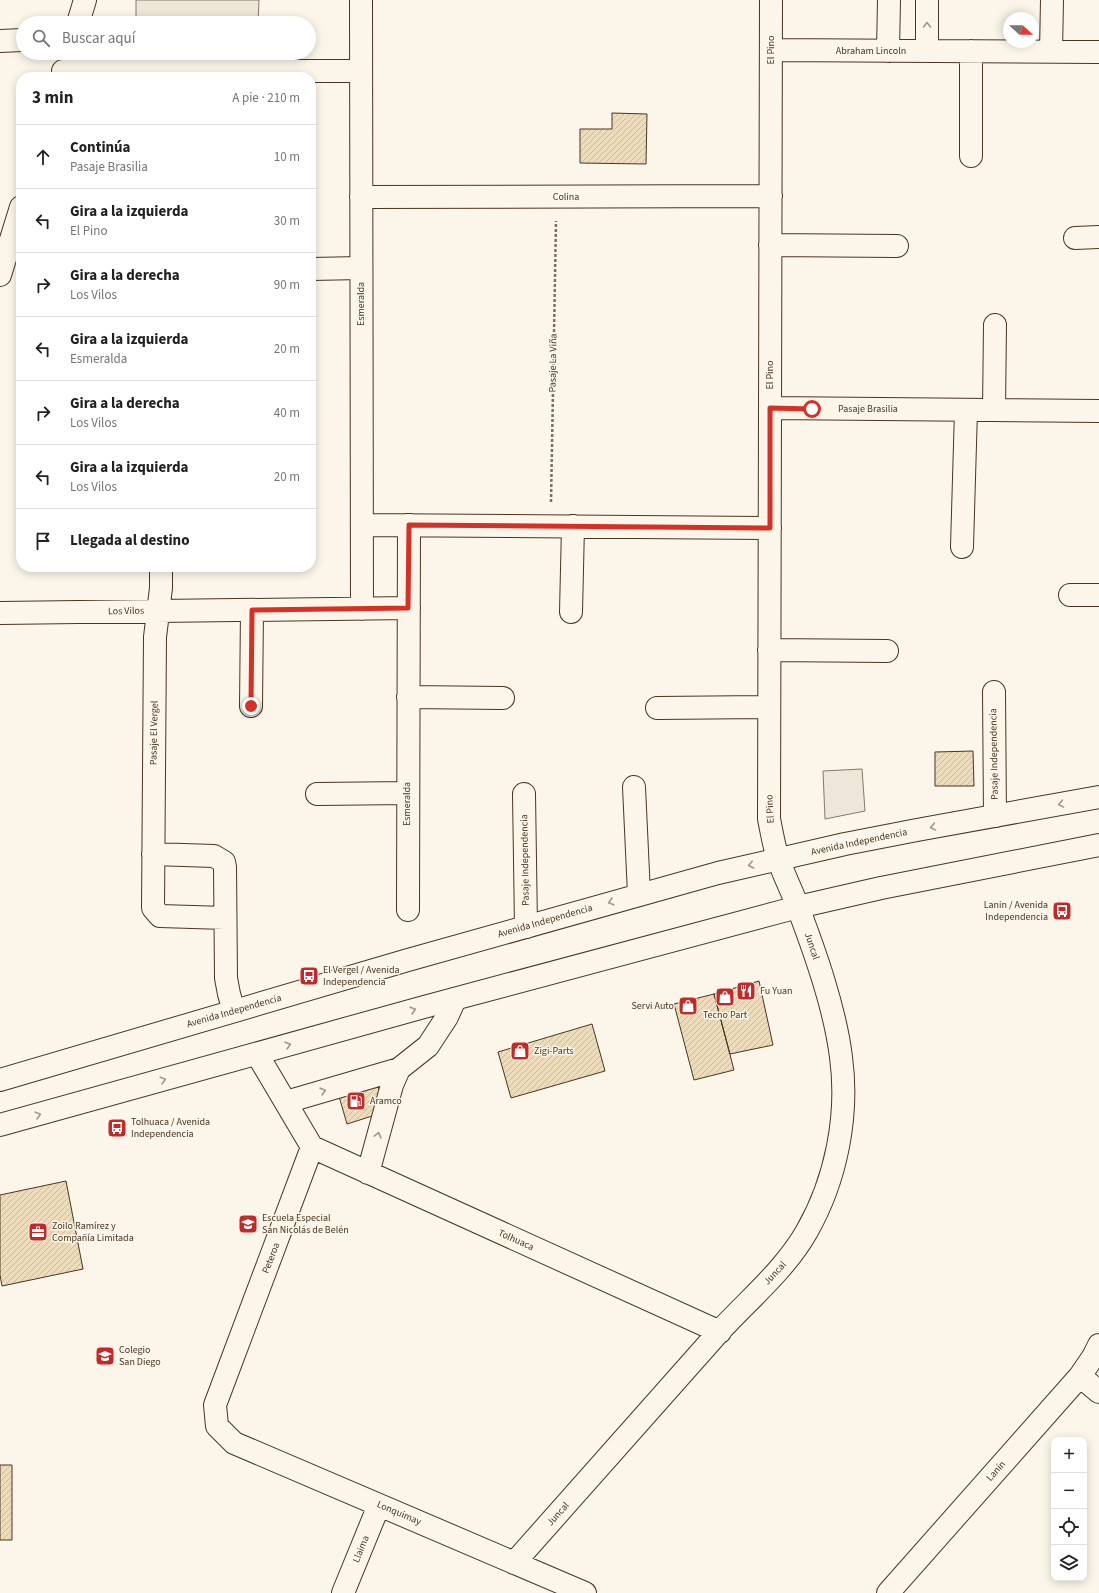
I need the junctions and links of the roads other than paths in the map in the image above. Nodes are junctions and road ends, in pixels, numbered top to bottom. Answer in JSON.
{"nodes":[{"id":1,"x":85,"y":0,"type":"edge"},
{"id":2,"x":361,"y":0,"type":"edge"},
{"id":3,"x":771,"y":0,"type":"edge"},
{"id":4,"x":889,"y":0,"type":"edge"},
{"id":5,"x":927,"y":0,"type":"edge"},
{"id":6,"x":1052,"y":0,"type":"edge"},
{"id":7,"x":80,"y":16,"type":"edge"},
{"id":8,"x":16,"y":40,"type":"edge"},
{"id":9,"x":0,"y":41,"type":"edge"},
{"id":10,"x":771,"y":50,"type":"junction"},
{"id":11,"x":888,"y":51,"type":"junction"},
{"id":12,"x":927,"y":51,"type":"junction"},
{"id":13,"x":971,"y":51,"type":"junction"},
{"id":14,"x":1051,"y":51,"type":"junction"},
{"id":15,"x":1099,"y":52,"type":"edge"},
{"id":16,"x":64,"y":67,"type":"edge"},
{"id":17,"x":361,"y":71,"type":"junction"},
{"id":18,"x":971,"y":156,"type":"dead end"},
{"id":19,"x":770,"y":196,"type":"junction"},
{"id":20,"x":362,"y":197,"type":"junction"},
{"id":21,"x":16,"y":228,"type":"edge"},
{"id":22,"x":1099,"y":237,"type":"edge"},
{"id":23,"x":1075,"y":238,"type":"dead end"},
{"id":24,"x":770,"y":245,"type":"junction"},
{"id":25,"x":897,"y":246,"type":"dead end"},
{"id":26,"x":361,"y":268,"type":"junction"},
{"id":27,"x":6,"y":269,"type":"edge"},
{"id":28,"x":316,"y":269,"type":"edge"},
{"id":29,"x":995,"y":324,"type":"dead end"},
{"id":30,"x":770,"y":408,"type":"junction"},
{"id":31,"x":966,"y":410,"type":"junction"},
{"id":32,"x":994,"y":410,"type":"junction"},
{"id":33,"x":1099,"y":411,"type":"edge"},
{"id":34,"x":362,"y":525,"type":"junction"},
{"id":35,"x":409,"y":525,"type":"junction"},
{"id":36,"x":572,"y":526,"type":"junction"},
{"id":37,"x":770,"y":528,"type":"junction"},
{"id":38,"x":962,"y":547,"type":"dead end"},
{"id":39,"x":161,"y":572,"type":"edge"},
{"id":40,"x":1070,"y":595,"type":"dead end"},
{"id":41,"x":1099,"y":595,"type":"edge"},
{"id":42,"x":408,"y":608,"type":"junction"},
{"id":43,"x":362,"y":609,"type":"junction"},
{"id":44,"x":252,"y":610,"type":"junction"},
{"id":45,"x":158,"y":611,"type":"junction"},
{"id":46,"x":571,"y":612,"type":"dead end"},
{"id":47,"x":0,"y":613,"type":"edge"},
{"id":48,"x":769,"y":650,"type":"junction"},
{"id":49,"x":887,"y":651,"type":"dead end"},
{"id":50,"x":994,"y":692,"type":"dead end"},
{"id":51,"x":408,"y":697,"type":"junction"},
{"id":52,"x":503,"y":698,"type":"dead end"},
{"id":53,"x":251,"y":706,"type":"dead end"},
{"id":54,"x":769,"y":707,"type":"junction"},
{"id":55,"x":657,"y":708,"type":"dead end"},
{"id":56,"x":634,"y":787,"type":"dead end"},
{"id":57,"x":407,"y":793,"type":"junction"},
{"id":58,"x":317,"y":794,"type":"dead end"},
{"id":59,"x":524,"y":794,"type":"dead end"},
{"id":60,"x":1099,"y":797,"type":"edge"},
{"id":61,"x":995,"y":816,"type":"junction"},
{"id":62,"x":1099,"y":845,"type":"edge"},
{"id":63,"x":152,"y":854,"type":"junction"},
{"id":64,"x":778,"y":859,"type":"junction"},
{"id":65,"x":639,"y":894,"type":"junction"},
{"id":66,"x":798,"y":907,"type":"junction"},
{"id":67,"x":408,"y":910,"type":"dead end"},
{"id":68,"x":225,"y":918,"type":"junction"},
{"id":69,"x":526,"y":927,"type":"junction"},
{"id":70,"x":455,"y":999,"type":"junction"},
{"id":71,"x":234,"y":1011,"type":"junction"},
{"id":72,"x":257,"y":1054,"type":"junction"},
{"id":73,"x":399,"y":1069,"type":"junction"},
{"id":74,"x":0,"y":1080,"type":"edge"},
{"id":75,"x":286,"y":1102,"type":"junction"},
{"id":76,"x":0,"y":1125,"type":"edge"},
{"id":77,"x":312,"y":1147,"type":"junction"},
{"id":78,"x":368,"y":1173,"type":"junction"},
{"id":79,"x":720,"y":1332,"type":"junction"},
{"id":80,"x":1099,"y":1345,"type":"edge"},
{"id":81,"x":1080,"y":1376,"type":"junction"},
{"id":82,"x":1099,"y":1392,"type":"edge"},
{"id":83,"x":217,"y":1426,"type":"joint"},
{"id":84,"x":379,"y":1505,"type":"junction"},
{"id":85,"x":514,"y":1563,"type":"junction"},
{"id":86,"x":343,"y":1593,"type":"edge"},
{"id":87,"x":585,"y":1593,"type":"edge"},
{"id":88,"x":888,"y":1593,"type":"edge"}],
"edges":[{"from":1,"to":7,"type":"street"},
{"from":2,"to":17,"type":"street","name":"Esmeralda"},
{"from":3,"to":10,"type":"street","name":"El Pino"},
{"from":4,"to":11,"type":"street"},
{"from":12,"to":5,"type":"street","one_way":true},
{"from":6,"to":14,"type":"street"},
{"from":8,"to":9,"type":"street"},
{"from":10,"to":11,"type":"street","name":"Abraham Lincoln"},
{"from":10,"to":19,"type":"street","name":"El Pino"},
{"from":11,"to":12,"type":"street","name":"Abraham Lincoln"},
{"from":12,"to":13,"type":"street","name":"Abraham Lincoln"},
{"from":13,"to":14,"type":"street","name":"Abraham Lincoln"},
{"from":13,"to":18,"type":"street"},
{"from":14,"to":15,"type":"street","name":"Abraham Lincoln"},
{"from":16,"to":17,"type":"street"},
{"from":17,"to":20,"type":"street","name":"Esmeralda"},
{"from":19,"to":20,"type":"street","name":"Colina"},
{"from":19,"to":24,"type":"street","name":"El Pino"},
{"from":20,"to":26,"type":"street","name":"Esmeralda"},
{"from":21,"to":27,"type":"street"},
{"from":22,"to":23,"type":"street"},
{"from":24,"to":25,"type":"street"},
{"from":24,"to":30,"type":"street","name":"El Pino"},
{"from":26,"to":28,"type":"street"},
{"from":26,"to":34,"type":"street","name":"Esmeralda"},
{"from":29,"to":32,"type":"street"},
{"from":30,"to":31,"type":"street","name":"Pasaje Brasilia"},
{"from":30,"to":37,"type":"street","name":"El Pino"},
{"from":31,"to":32,"type":"street","name":"Pasaje Brasilia"},
{"from":31,"to":38,"type":"street"},
{"from":32,"to":33,"type":"street","name":"Pasaje Brasilia"},
{"from":34,"to":35,"type":"street"},
{"from":34,"to":43,"type":"street","name":"Esmeralda"},
{"from":35,"to":36,"type":"street"},
{"from":35,"to":42,"type":"street","name":"Esmeralda"},
{"from":36,"to":37,"type":"street"},
{"from":36,"to":46,"type":"street"},
{"from":37,"to":48,"type":"street","name":"El Pino"},
{"from":39,"to":45,"type":"street","name":"Pasaje El Vergel"},
{"from":40,"to":41,"type":"street"},
{"from":42,"to":43,"type":"street","name":"Los Vilos"},
{"from":42,"to":51,"type":"street","name":"Esmeralda"},
{"from":43,"to":44,"type":"street","name":"Los Vilos"},
{"from":44,"to":45,"type":"street","name":"Los Vilos"},
{"from":44,"to":53,"type":"street"},
{"from":45,"to":47,"type":"street","name":"Los Vilos"},
{"from":45,"to":63,"type":"street","name":"Pasaje El Vergel"},
{"from":48,"to":49,"type":"street"},
{"from":48,"to":54,"type":"street","name":"El Pino"},
{"from":50,"to":61,"type":"street","name":"Pasaje Independencia"},
{"from":51,"to":52,"type":"street"},
{"from":51,"to":57,"type":"street","name":"Esmeralda"},
{"from":54,"to":55,"type":"street"},
{"from":54,"to":64,"type":"street","name":"El Pino"},
{"from":56,"to":65,"type":"street"},
{"from":57,"to":58,"type":"street"},
{"from":57,"to":67,"type":"street","name":"Esmeralda"},
{"from":59,"to":69,"type":"street","name":"Pasaje Independencia"},
{"from":60,"to":61,"type":"street","name":"Avenida Independencia","one_way":true},
{"from":61,"to":64,"type":"street","name":"Avenida Independencia","one_way":true},
{"from":62,"to":66,"type":"street"},
{"from":63,"to":68,"type":"street"},
{"from":63,"to":68,"type":"street","name":"Pasaje El Vergel"},
{"from":64,"to":65,"type":"street","name":"Avenida Independencia","one_way":true},
{"from":64,"to":66,"type":"street","name":"El Pino"},
{"from":65,"to":69,"type":"street","name":"Avenida Independencia","one_way":true},
{"from":66,"to":70,"type":"street"},
{"from":66,"to":79,"type":"street","name":"Juncal"},
{"from":68,"to":71,"type":"street"},
{"from":69,"to":71,"type":"street","name":"Avenida Independencia"},
{"from":72,"to":70,"type":"street","one_way":true},
{"from":70,"to":73,"type":"street"},
{"from":71,"to":74,"type":"street","name":"Avenida Independencia"},
{"from":72,"to":75,"type":"street"},
{"from":76,"to":72,"type":"street","one_way":true},
{"from":75,"to":73,"type":"street","one_way":true},
{"from":78,"to":73,"type":"street","one_way":true},
{"from":75,"to":77,"type":"street"},
{"from":77,"to":78,"type":"street","name":"Tolhuaca"},
{"from":77,"to":83,"type":"street","name":"Peteroa"},
{"from":78,"to":79,"type":"street","name":"Tolhuaca"},
{"from":79,"to":85,"type":"street","name":"Juncal"},
{"from":80,"to":81,"type":"street","name":"Lanín"},
{"from":81,"to":82,"type":"street"},
{"from":81,"to":88,"type":"street","name":"Lanín"},
{"from":83,"to":84,"type":"street","name":"Lonquimay"},
{"from":84,"to":85,"type":"street","name":"Lonquimay"},
{"from":84,"to":86,"type":"street","name":"Llaima"},
{"from":85,"to":87,"type":"street","name":"Lonquimay"}]}
